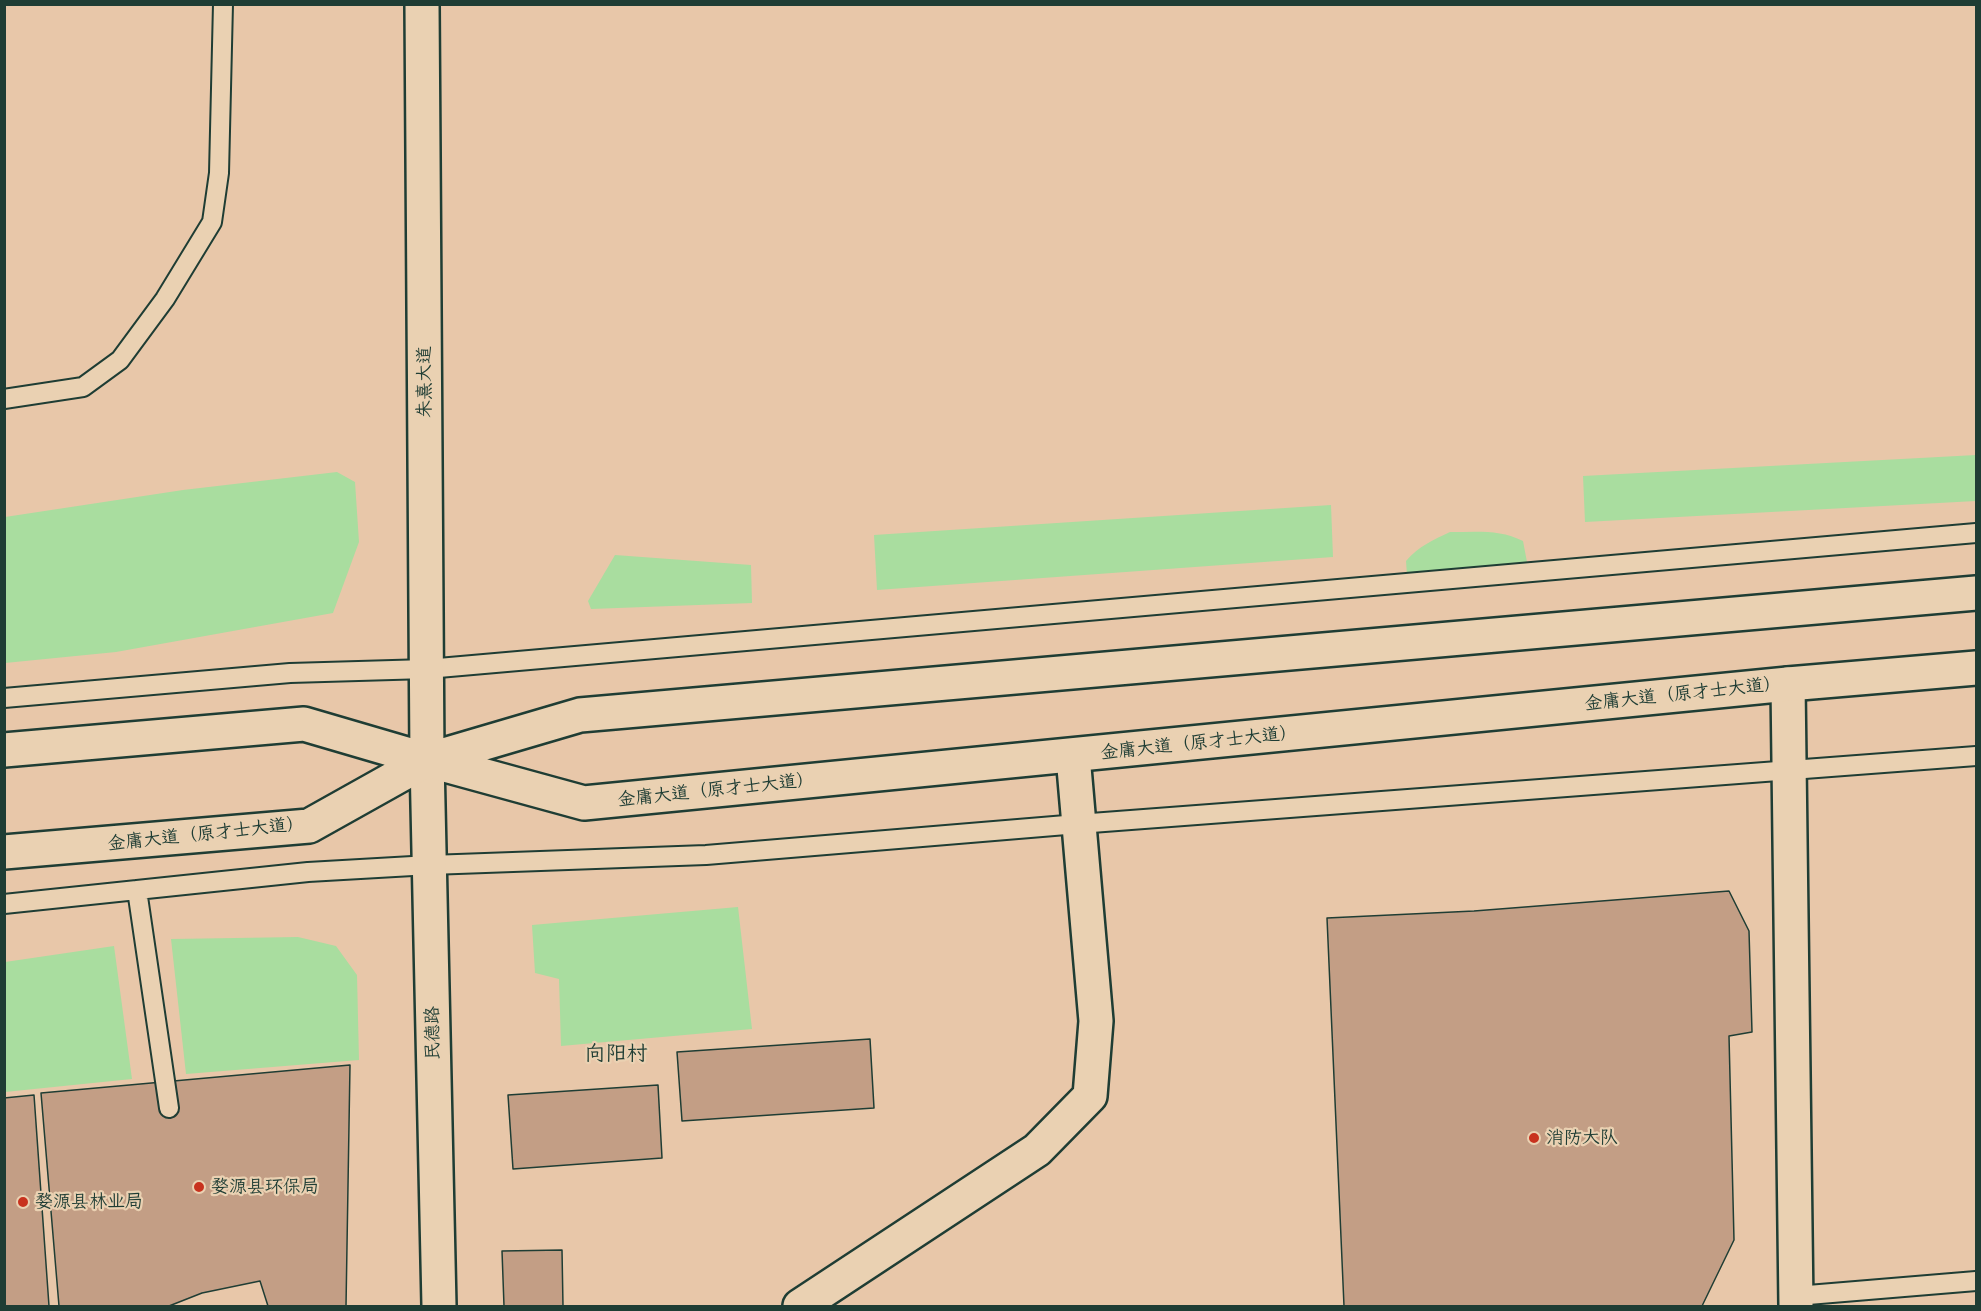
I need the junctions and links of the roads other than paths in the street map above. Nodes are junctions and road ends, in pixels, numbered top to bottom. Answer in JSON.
{"nodes":[{"id":1,"x":223,"y":4,"type":"edge"},
{"id":2,"x":422,"y":4,"type":"edge"},
{"id":3,"x":4,"y":399,"type":"edge"},
{"id":4,"x":1977,"y":533,"type":"edge"},
{"id":5,"x":1977,"y":593,"type":"edge"},
{"id":6,"x":1977,"y":668,"type":"edge"},
{"id":7,"x":427,"y":669,"type":"junction"},
{"id":8,"x":1788,"y":684,"type":"junction"},
{"id":9,"x":4,"y":698,"type":"edge"},
{"id":10,"x":4,"y":750,"type":"edge"},
{"id":11,"x":1073,"y":756,"type":"junction"},
{"id":12,"x":1977,"y":756,"type":"edge"},
{"id":13,"x":427,"y":760,"type":"junction"},
{"id":14,"x":1789,"y":769,"type":"junction"},
{"id":15,"x":1078,"y":824,"type":"junction"},
{"id":16,"x":4,"y":852,"type":"edge"},
{"id":17,"x":430,"y":866,"type":"junction"},
{"id":18,"x":136,"y":890,"type":"junction"},
{"id":19,"x":4,"y":904,"type":"edge"},
{"id":20,"x":169,"y":1108,"type":"dead end"},
{"id":21,"x":1977,"y":1281,"type":"edge"},
{"id":22,"x":1796,"y":1301,"type":"edge"},
{"id":23,"x":439,"y":1306,"type":"edge"},
{"id":24,"x":800,"y":1306,"type":"edge"}],
"edges":[{"from":1,"to":3,"type":"lane"},
{"from":2,"to":7,"type":"main road","name":"朱熹大道"},
{"from":4,"to":7,"type":"lane"},
{"from":5,"to":13,"type":"main road","name":"金庸大道（原才士大道）"},
{"from":6,"to":8,"type":"main road","name":"金庸大道（原才士大道）"},
{"from":7,"to":9,"type":"lane"},
{"from":7,"to":13,"type":"main road","name":"朱熹大道"},
{"from":8,"to":11,"type":"main road","name":"金庸大道（原才士大道）"},
{"from":8,"to":14,"type":"main road"},
{"from":10,"to":13,"type":"main road","name":"金庸大道（原才士大道）"},
{"from":11,"to":13,"type":"main road","name":"金庸大道（原才士大道）"},
{"from":11,"to":15,"type":"main road"},
{"from":12,"to":14,"type":"lane"},
{"from":13,"to":16,"type":"main road","name":"金庸大道（原才士大道）"},
{"from":13,"to":17,"type":"main road","name":"民德路"},
{"from":14,"to":15,"type":"lane"},
{"from":14,"to":22,"type":"main road"},
{"from":15,"to":17,"type":"lane"},
{"from":15,"to":24,"type":"main road"},
{"from":17,"to":18,"type":"lane"},
{"from":17,"to":23,"type":"main road","name":"民德路"},
{"from":18,"to":19,"type":"lane"},
{"from":18,"to":20,"type":"lane"},
{"from":21,"to":22,"type":"lane"}]}
